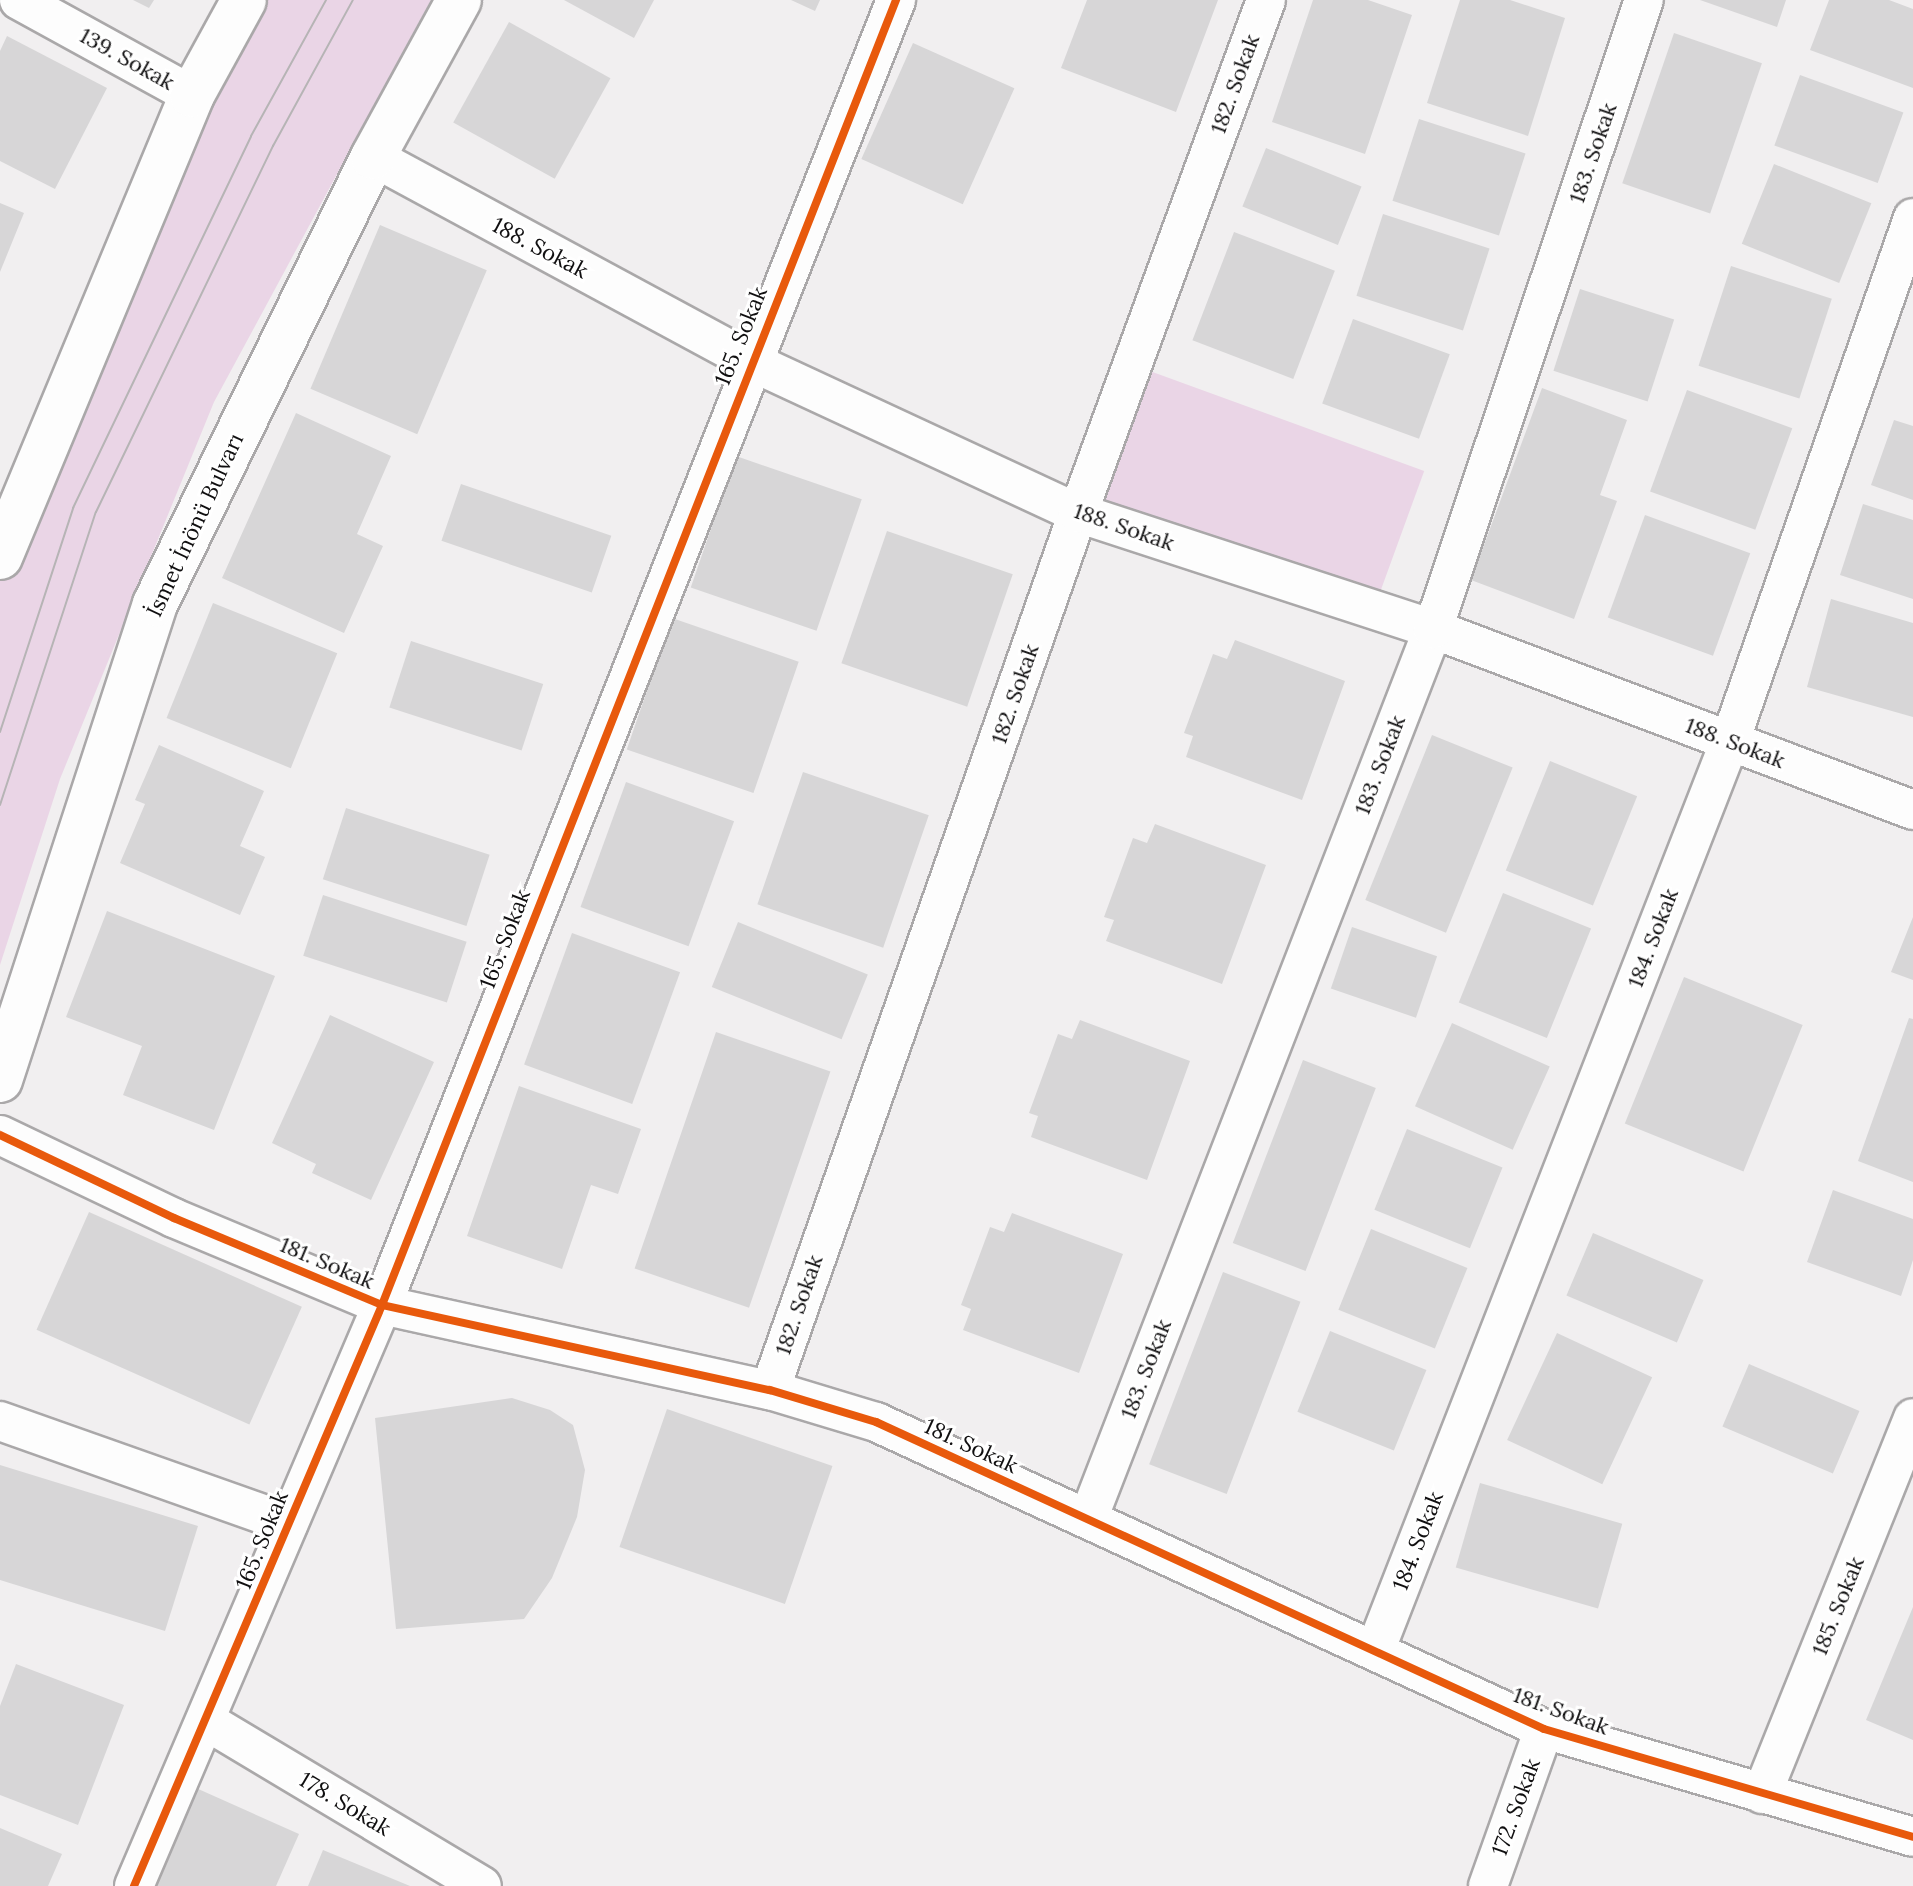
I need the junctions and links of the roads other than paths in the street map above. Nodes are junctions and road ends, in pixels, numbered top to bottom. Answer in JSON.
{"nodes":[{"id":1,"x":19,"y":0,"type":"edge"},
{"id":2,"x":244,"y":0,"type":"edge"},
{"id":3,"x":459,"y":0,"type":"edge"},
{"id":4,"x":896,"y":0,"type":"edge"},
{"id":5,"x":1266,"y":0,"type":"edge"},
{"id":6,"x":1644,"y":0,"type":"edge"},
{"id":7,"x":192,"y":95,"type":"junction"},
{"id":8,"x":373,"y":157,"type":"junction"},
{"id":9,"x":1913,"y":218,"type":"edge"},
{"id":10,"x":750,"y":361,"type":"junction"},
{"id":11,"x":1078,"y":513,"type":"junction"},
{"id":12,"x":0,"y":557,"type":"edge"},
{"id":13,"x":1433,"y":629,"type":"junction"},
{"id":14,"x":1730,"y":741,"type":"junction"},
{"id":15,"x":1913,"y":810,"type":"edge"},
{"id":16,"x":0,"y":1080,"type":"edge"},
{"id":17,"x":0,"y":1135,"type":"edge"},
{"id":18,"x":382,"y":1305,"type":"junction"},
{"id":19,"x":770,"y":1390,"type":"junction"},
{"id":20,"x":1913,"y":1418,"type":"edge"},
{"id":21,"x":0,"y":1421,"type":"edge"},
{"id":22,"x":1900,"y":1485,"type":"edge"},
{"id":23,"x":1088,"y":1519,"type":"junction"},
{"id":24,"x":288,"y":1523,"type":"junction"},
{"id":25,"x":1375,"y":1651,"type":"junction"},
{"id":26,"x":208,"y":1722,"type":"junction"},
{"id":27,"x":1544,"y":1729,"type":"junction"},
{"id":28,"x":1762,"y":1794,"type":"junction"},
{"id":29,"x":1913,"y":1837,"type":"edge"},
{"id":30,"x":134,"y":1886,"type":"edge"},
{"id":31,"x":482,"y":1886,"type":"edge"},
{"id":32,"x":1488,"y":1886,"type":"edge"}],
"edges":[{"from":1,"to":7,"type":"street","name":"139. Sokak"},
{"from":2,"to":7,"type":"main road"},
{"from":3,"to":8,"type":"main road","name":"İsmet İnönü Bulvarı"},
{"from":4,"to":10,"type":"street","name":"165. Sokak"},
{"from":5,"to":11,"type":"street","name":"182. Sokak"},
{"from":6,"to":13,"type":"street","name":"183. Sokak"},
{"from":7,"to":12,"type":"main road"},
{"from":8,"to":10,"type":"street","name":"188. Sokak"},
{"from":8,"to":16,"type":"main road","name":"İsmet İnönü Bulvarı"},
{"from":9,"to":14,"type":"street","name":"184. Sokak"},
{"from":10,"to":11,"type":"street","name":"188. Sokak"},
{"from":10,"to":18,"type":"street","name":"165. Sokak"},
{"from":11,"to":13,"type":"street","name":"188. Sokak"},
{"from":11,"to":19,"type":"street","name":"182. Sokak"},
{"from":13,"to":14,"type":"street","name":"188. Sokak"},
{"from":13,"to":23,"type":"street","name":"183. Sokak"},
{"from":14,"to":15,"type":"street","name":"188. Sokak"},
{"from":14,"to":25,"type":"street","name":"184. Sokak"},
{"from":17,"to":18,"type":"street","name":"181. Sokak"},
{"from":18,"to":19,"type":"street","name":"181. Sokak"},
{"from":18,"to":24,"type":"street","name":"165. Sokak"},
{"from":19,"to":23,"type":"street","name":"181. Sokak"},
{"from":20,"to":22,"type":"street","name":"185. Sokak"},
{"from":21,"to":24,"type":"street"},
{"from":22,"to":28,"type":"street","name":"185. Sokak"},
{"from":23,"to":25,"type":"street","name":"181. Sokak"},
{"from":24,"to":26,"type":"street","name":"165. Sokak"},
{"from":25,"to":27,"type":"street","name":"181. Sokak"},
{"from":26,"to":30,"type":"street","name":"165. Sokak"},
{"from":26,"to":31,"type":"street","name":"178. Sokak"},
{"from":27,"to":28,"type":"street","name":"181. Sokak"},
{"from":27,"to":32,"type":"street","name":"172. Sokak"},
{"from":28,"to":29,"type":"street","name":"181. Sokak"}]}
